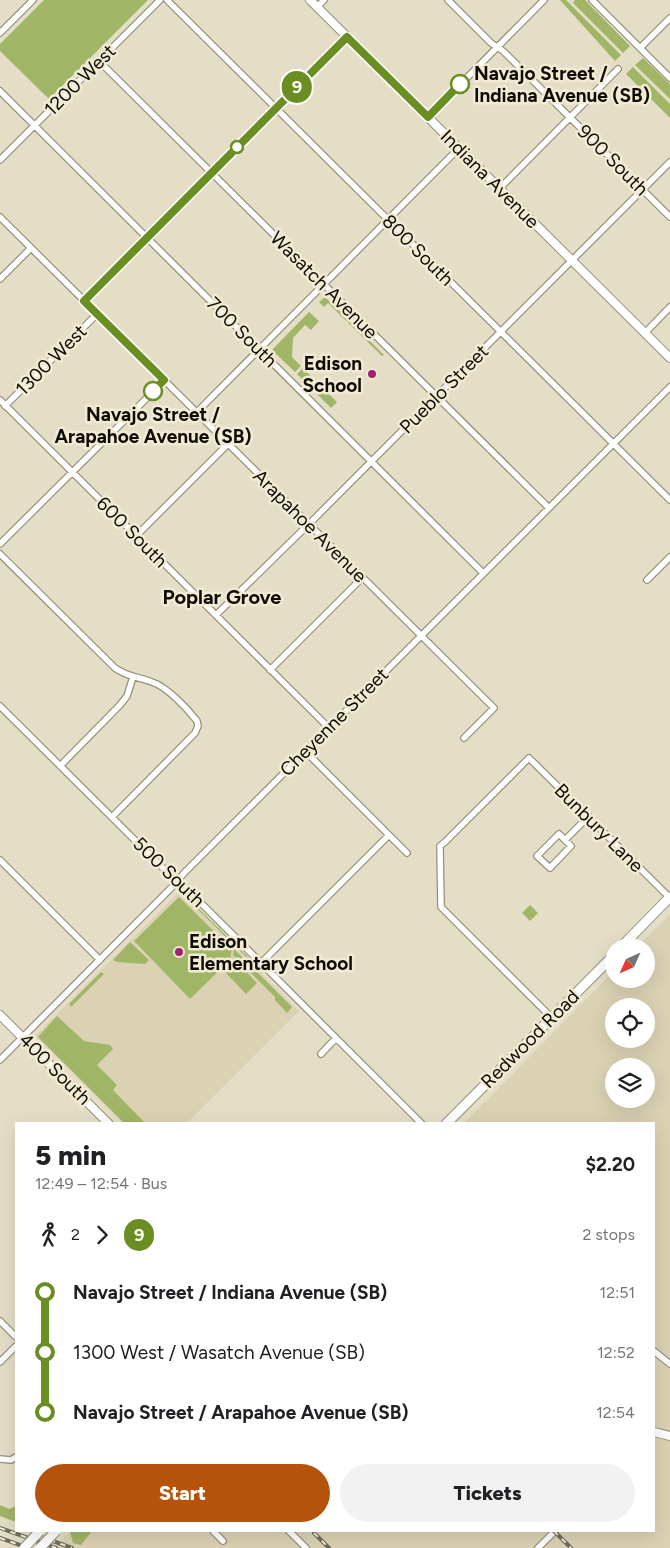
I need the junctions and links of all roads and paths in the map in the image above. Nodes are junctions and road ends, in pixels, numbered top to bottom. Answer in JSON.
{"nodes":[{"id":1,"x":33,"y":0,"type":"edge"},
{"id":2,"x":160,"y":0,"type":"edge"},
{"id":3,"x":167,"y":0,"type":"edge"},
{"id":4,"x":310,"y":0,"type":"edge"},
{"id":5,"x":324,"y":0,"type":"edge"},
{"id":6,"x":448,"y":0,"type":"edge"},
{"id":7,"x":544,"y":0,"type":"edge"},
{"id":8,"x":592,"y":0,"type":"edge"},
{"id":9,"x":317,"y":7,"type":"junction"},
{"id":10,"x":670,"y":18,"type":"edge"},
{"id":11,"x":0,"y":33,"type":"edge"},
{"id":12,"x":347,"y":37,"type":"junction"},
{"id":13,"x":497,"y":47,"type":"junction"},
{"id":14,"x":640,"y":48,"type":"junction"},
{"id":15,"x":99,"y":61,"type":"junction"},
{"id":16,"x":618,"y":69,"type":"dead end"},
{"id":17,"x":670,"y":78,"type":"edge"},
{"id":18,"x":0,"y":91,"type":"edge"},
{"id":19,"x":276,"y":108,"type":"junction"},
{"id":20,"x":428,"y":117,"type":"junction"},
{"id":21,"x":570,"y":118,"type":"junction"},
{"id":22,"x":35,"y":125,"type":"junction"},
{"id":23,"x":460,"y":148,"type":"junction"},
{"id":24,"x":0,"y":160,"type":"edge"},
{"id":25,"x":670,"y":162,"type":"edge"},
{"id":26,"x":211,"y":173,"type":"junction"},
{"id":27,"x":500,"y":188,"type":"junction"},
{"id":28,"x":642,"y":190,"type":"junction"},
{"id":29,"x":0,"y":217,"type":"edge"},
{"id":30,"x":670,"y":217,"type":"edge"},
{"id":31,"x":388,"y":220,"type":"junction"},
{"id":32,"x":147,"y":238,"type":"junction"},
{"id":33,"x":31,"y":248,"type":"junction"},
{"id":34,"x":572,"y":260,"type":"junction"},
{"id":35,"x":0,"y":279,"type":"edge"},
{"id":36,"x":324,"y":285,"type":"junction"},
{"id":37,"x":84,"y":301,"type":"junction"},
{"id":38,"x":670,"y":307,"type":"edge"},
{"id":39,"x":97,"y":314,"type":"junction"},
{"id":40,"x":501,"y":332,"type":"junction"},
{"id":41,"x":645,"y":332,"type":"junction"},
{"id":42,"x":259,"y":350,"type":"junction"},
{"id":43,"x":670,"y":358,"type":"edge"},
{"id":44,"x":164,"y":380,"type":"junction"},
{"id":45,"x":670,"y":387,"type":"edge"},
{"id":46,"x":436,"y":396,"type":"junction"},
{"id":47,"x":0,"y":400,"type":"edge"},
{"id":48,"x":6,"y":406,"type":"junction"},
{"id":49,"x":196,"y":413,"type":"junction"},
{"id":50,"x":613,"y":443,"type":"junction"},
{"id":51,"x":228,"y":444,"type":"junction"},
{"id":52,"x":371,"y":462,"type":"junction"},
{"id":53,"x":72,"y":472,"type":"junction"},
{"id":54,"x":670,"y":500,"type":"edge"},
{"id":55,"x":549,"y":508,"type":"junction"},
{"id":56,"x":308,"y":524,"type":"junction"},
{"id":57,"x":136,"y":536,"type":"junction"},
{"id":58,"x":0,"y":544,"type":"edge"},
{"id":59,"x":0,"y":554,"type":"edge"},
{"id":60,"x":670,"y":557,"type":"edge"},
{"id":61,"x":483,"y":573,"type":"junction"},
{"id":62,"x":362,"y":578,"type":"junction"},
{"id":63,"x":647,"y":580,"type":"dead end"},
{"id":64,"x":216,"y":615,"type":"junction"},
{"id":65,"x":421,"y":636,"type":"junction"},
{"id":66,"x":270,"y":670,"type":"junction"},
{"id":67,"x":133,"y":677,"type":"junction"},
{"id":68,"x":0,"y":706,"type":"edge"},
{"id":69,"x":329,"y":728,"type":"junction"},
{"id":70,"x":464,"y":738,"type":"dead end"},
{"id":71,"x":305,"y":752,"type":"junction"},
{"id":72,"x":60,"y":766,"type":"junction"},
{"id":73,"x":588,"y":816,"type":"junction"},
{"id":74,"x":112,"y":817,"type":"junction"},
{"id":75,"x":389,"y":835,"type":"junction"},
{"id":76,"x":565,"y":840,"type":"junction"},
{"id":77,"x":407,"y":853,"type":"dead end"},
{"id":78,"x":0,"y":860,"type":"edge"},
{"id":79,"x":178,"y":881,"type":"junction"},
{"id":80,"x":670,"y":898,"type":"edge"},
{"id":81,"x":630,"y":938,"type":"edge"},
{"id":82,"x":100,"y":960,"type":"junction"},
{"id":83,"x":261,"y":963,"type":"junction"},
{"id":84,"x":605,"y":964,"type":"edge"},
{"id":85,"x":0,"y":1014,"type":"edge"},
{"id":86,"x":552,"y":1018,"type":"junction"},
{"id":87,"x":23,"y":1037,"type":"junction"},
{"id":88,"x":336,"y":1038,"type":"junction"},
{"id":89,"x":321,"y":1054,"type":"dead end"},
{"id":90,"x":0,"y":1060,"type":"edge"},
{"id":91,"x":107,"y":1122,"type":"edge"},
{"id":92,"x":420,"y":1122,"type":"edge"},
{"id":93,"x":448,"y":1122,"type":"edge"},
{"id":94,"x":0,"y":1321,"type":"edge"},
{"id":95,"x":15,"y":1336,"type":"edge"},
{"id":96,"x":15,"y":1347,"type":"edge"},
{"id":97,"x":655,"y":1352,"type":"edge"},
{"id":98,"x":0,"y":1362,"type":"edge"},
{"id":99,"x":670,"y":1364,"type":"edge"},
{"id":100,"x":655,"y":1432,"type":"edge"},
{"id":101,"x":670,"y":1436,"type":"edge"},
{"id":102,"x":15,"y":1458,"type":"edge"},
{"id":103,"x":0,"y":1459,"type":"edge"},
{"id":104,"x":39,"y":1532,"type":"edge"},
{"id":105,"x":55,"y":1532,"type":"edge"},
{"id":106,"x":215,"y":1532,"type":"edge"},
{"id":107,"x":290,"y":1532,"type":"edge"},
{"id":108,"x":554,"y":1532,"type":"edge"},
{"id":109,"x":223,"y":1541,"type":"dead end"},
{"id":110,"x":24,"y":1548,"type":"edge"},
{"id":111,"x":40,"y":1548,"type":"edge"},
{"id":112,"x":306,"y":1548,"type":"edge"},
{"id":113,"x":538,"y":1548,"type":"edge"}],
"edges":[{"from":1,"to":11,"type":"street"},
{"from":2,"to":15,"type":"street","name":"1200 West"},
{"from":3,"to":19,"type":"street","name":"800 South"},
{"from":4,"to":9,"type":"street","name":"Indiana Avenue"},
{"from":5,"to":9,"type":"street"},
{"from":6,"to":13,"type":"street","name":"900 South"},
{"from":7,"to":13,"type":"street"},
{"from":8,"to":14,"type":"street"},
{"from":9,"to":12,"type":"street","name":"Indiana Avenue"},
{"from":10,"to":14,"type":"street"},
{"from":12,"to":19,"type":"street","name":"1300 West"},
{"from":12,"to":20,"type":"street","name":"Indiana Avenue"},
{"from":13,"to":20,"type":"street"},
{"from":13,"to":21,"type":"street","name":"900 South"},
{"from":14,"to":17,"type":"street"},
{"from":15,"to":22,"type":"street","name":"1200 West"},
{"from":15,"to":26,"type":"street","name":"Wasatch Avenue"},
{"from":16,"to":21,"type":"street"},
{"from":18,"to":22,"type":"street","name":"700 South"},
{"from":19,"to":26,"type":"street","name":"1300 West"},
{"from":19,"to":31,"type":"street","name":"800 South"},
{"from":20,"to":23,"type":"street","name":"Indiana Avenue"},
{"from":21,"to":27,"type":"street"},
{"from":21,"to":28,"type":"street","name":"900 South"},
{"from":22,"to":24,"type":"street","name":"1200 West"},
{"from":22,"to":32,"type":"street","name":"700 South"},
{"from":23,"to":27,"type":"street","name":"Indiana Avenue"},
{"from":23,"to":31,"type":"street"},
{"from":25,"to":28,"type":"street","name":"Pueblo Street"},
{"from":26,"to":32,"type":"street","name":"1300 West"},
{"from":26,"to":36,"type":"street","name":"Wasatch Avenue"},
{"from":27,"to":34,"type":"street","name":"Indiana Avenue"},
{"from":28,"to":30,"type":"street","name":"900 South"},
{"from":28,"to":34,"type":"street","name":"Pueblo Street"},
{"from":29,"to":33,"type":"street","name":"Arapahoe Avenue"},
{"from":31,"to":36,"type":"street"},
{"from":31,"to":40,"type":"street","name":"800 South"},
{"from":32,"to":37,"type":"street","name":"1300 West"},
{"from":32,"to":42,"type":"street","name":"700 South"},
{"from":33,"to":35,"type":"street"},
{"from":33,"to":37,"type":"street","name":"Arapahoe Avenue"},
{"from":34,"to":40,"type":"street","name":"Pueblo Street"},
{"from":34,"to":41,"type":"street","name":"Indiana Avenue"},
{"from":36,"to":42,"type":"street"},
{"from":36,"to":46,"type":"street","name":"Wasatch Avenue"},
{"from":37,"to":39,"type":"street","name":"Arapahoe Avenue"},
{"from":38,"to":41,"type":"street"},
{"from":39,"to":44,"type":"street","name":"Arapahoe Avenue"},
{"from":39,"to":48,"type":"street","name":"1300 West"},
{"from":40,"to":46,"type":"street","name":"Pueblo Street"},
{"from":40,"to":50,"type":"street","name":"800 South"},
{"from":41,"to":43,"type":"street","name":"Indiana Avenue"},
{"from":42,"to":49,"type":"street"},
{"from":42,"to":52,"type":"street","name":"700 South"},
{"from":44,"to":49,"type":"street","name":"Arapahoe Avenue"},
{"from":44,"to":53,"type":"street"},
{"from":45,"to":50,"type":"street","name":"Cheyenne Street"},
{"from":46,"to":52,"type":"street","name":"Pueblo Street"},
{"from":46,"to":55,"type":"street","name":"Wasatch Avenue"},
{"from":47,"to":48,"type":"street","name":"600 South"},
{"from":48,"to":53,"type":"street","name":"600 South"},
{"from":49,"to":51,"type":"street","name":"Arapahoe Avenue"},
{"from":50,"to":54,"type":"street","name":"800 South"},
{"from":50,"to":55,"type":"street","name":"Cheyenne Street"},
{"from":51,"to":56,"type":"street","name":"Arapahoe Avenue"},
{"from":51,"to":57,"type":"street"},
{"from":52,"to":56,"type":"street","name":"Pueblo Street"},
{"from":52,"to":61,"type":"street","name":"700 South"},
{"from":53,"to":57,"type":"street","name":"600 South"},
{"from":53,"to":58,"type":"street"},
{"from":55,"to":61,"type":"street","name":"Cheyenne Street"},
{"from":56,"to":62,"type":"street","name":"Arapahoe Avenue"},
{"from":56,"to":64,"type":"street","name":"Pueblo Street"},
{"from":57,"to":64,"type":"street","name":"600 South"},
{"from":59,"to":67,"type":"street"},
{"from":60,"to":63,"type":"street"},
{"from":61,"to":65,"type":"street","name":"Cheyenne Street"},
{"from":62,"to":65,"type":"street","name":"Arapahoe Avenue"},
{"from":62,"to":66,"type":"street"},
{"from":64,"to":66,"type":"street","name":"600 South"},
{"from":65,"to":69,"type":"street","name":"Cheyenne Street"},
{"from":65,"to":70,"type":"street","name":"Arapahoe Avenue"},
{"from":66,"to":69,"type":"street","name":"600 South"},
{"from":67,"to":72,"type":"street"},
{"from":67,"to":74,"type":"street"},
{"from":68,"to":72,"type":"street","name":"500 South"},
{"from":69,"to":71,"type":"street","name":"Cheyenne Street"},
{"from":71,"to":75,"type":"street"},
{"from":71,"to":79,"type":"street","name":"Cheyenne Street"},
{"from":72,"to":74,"type":"street","name":"500 South"},
{"from":73,"to":76,"type":"street"},
{"from":73,"to":80,"type":"street","name":"Bunbury Lane"},
{"from":73,"to":86,"type":"street","name":"Bunbury Lane"},
{"from":74,"to":79,"type":"street","name":"500 South"},
{"from":75,"to":77,"type":"street"},
{"from":75,"to":83,"type":"street"},
{"from":76,"to":76,"type":"street"},
{"from":78,"to":82,"type":"street"},
{"from":79,"to":82,"type":"street","name":"Cheyenne Street"},
{"from":79,"to":83,"type":"street","name":"500 South"},
{"from":80,"to":81,"type":"main road"},
{"from":82,"to":87,"type":"street","name":"Cheyenne Street"},
{"from":83,"to":88,"type":"street","name":"500 South"},
{"from":84,"to":86,"type":"main road","name":"Redwood Road"},
{"from":85,"to":87,"type":"street","name":"400 South"},
{"from":86,"to":93,"type":"main road","name":"Redwood Road"},
{"from":87,"to":90,"type":"street","name":"Cheyenne Street"},
{"from":87,"to":91,"type":"street","name":"400 South"},
{"from":88,"to":89,"type":"street"},
{"from":88,"to":92,"type":"street","name":"500 South"},
{"from":94,"to":95,"type":"street"},
{"from":96,"to":98,"type":"street"},
{"from":97,"to":99,"type":"street"},
{"from":100,"to":101,"type":"street"},
{"from":102,"to":103,"type":"street"},
{"from":104,"to":110,"type":"main road","bridge":true},
{"from":105,"to":111,"type":"main road","bridge":true},
{"from":106,"to":109,"type":"street"},
{"from":107,"to":112,"type":"street"},
{"from":108,"to":113,"type":"street"}]}
